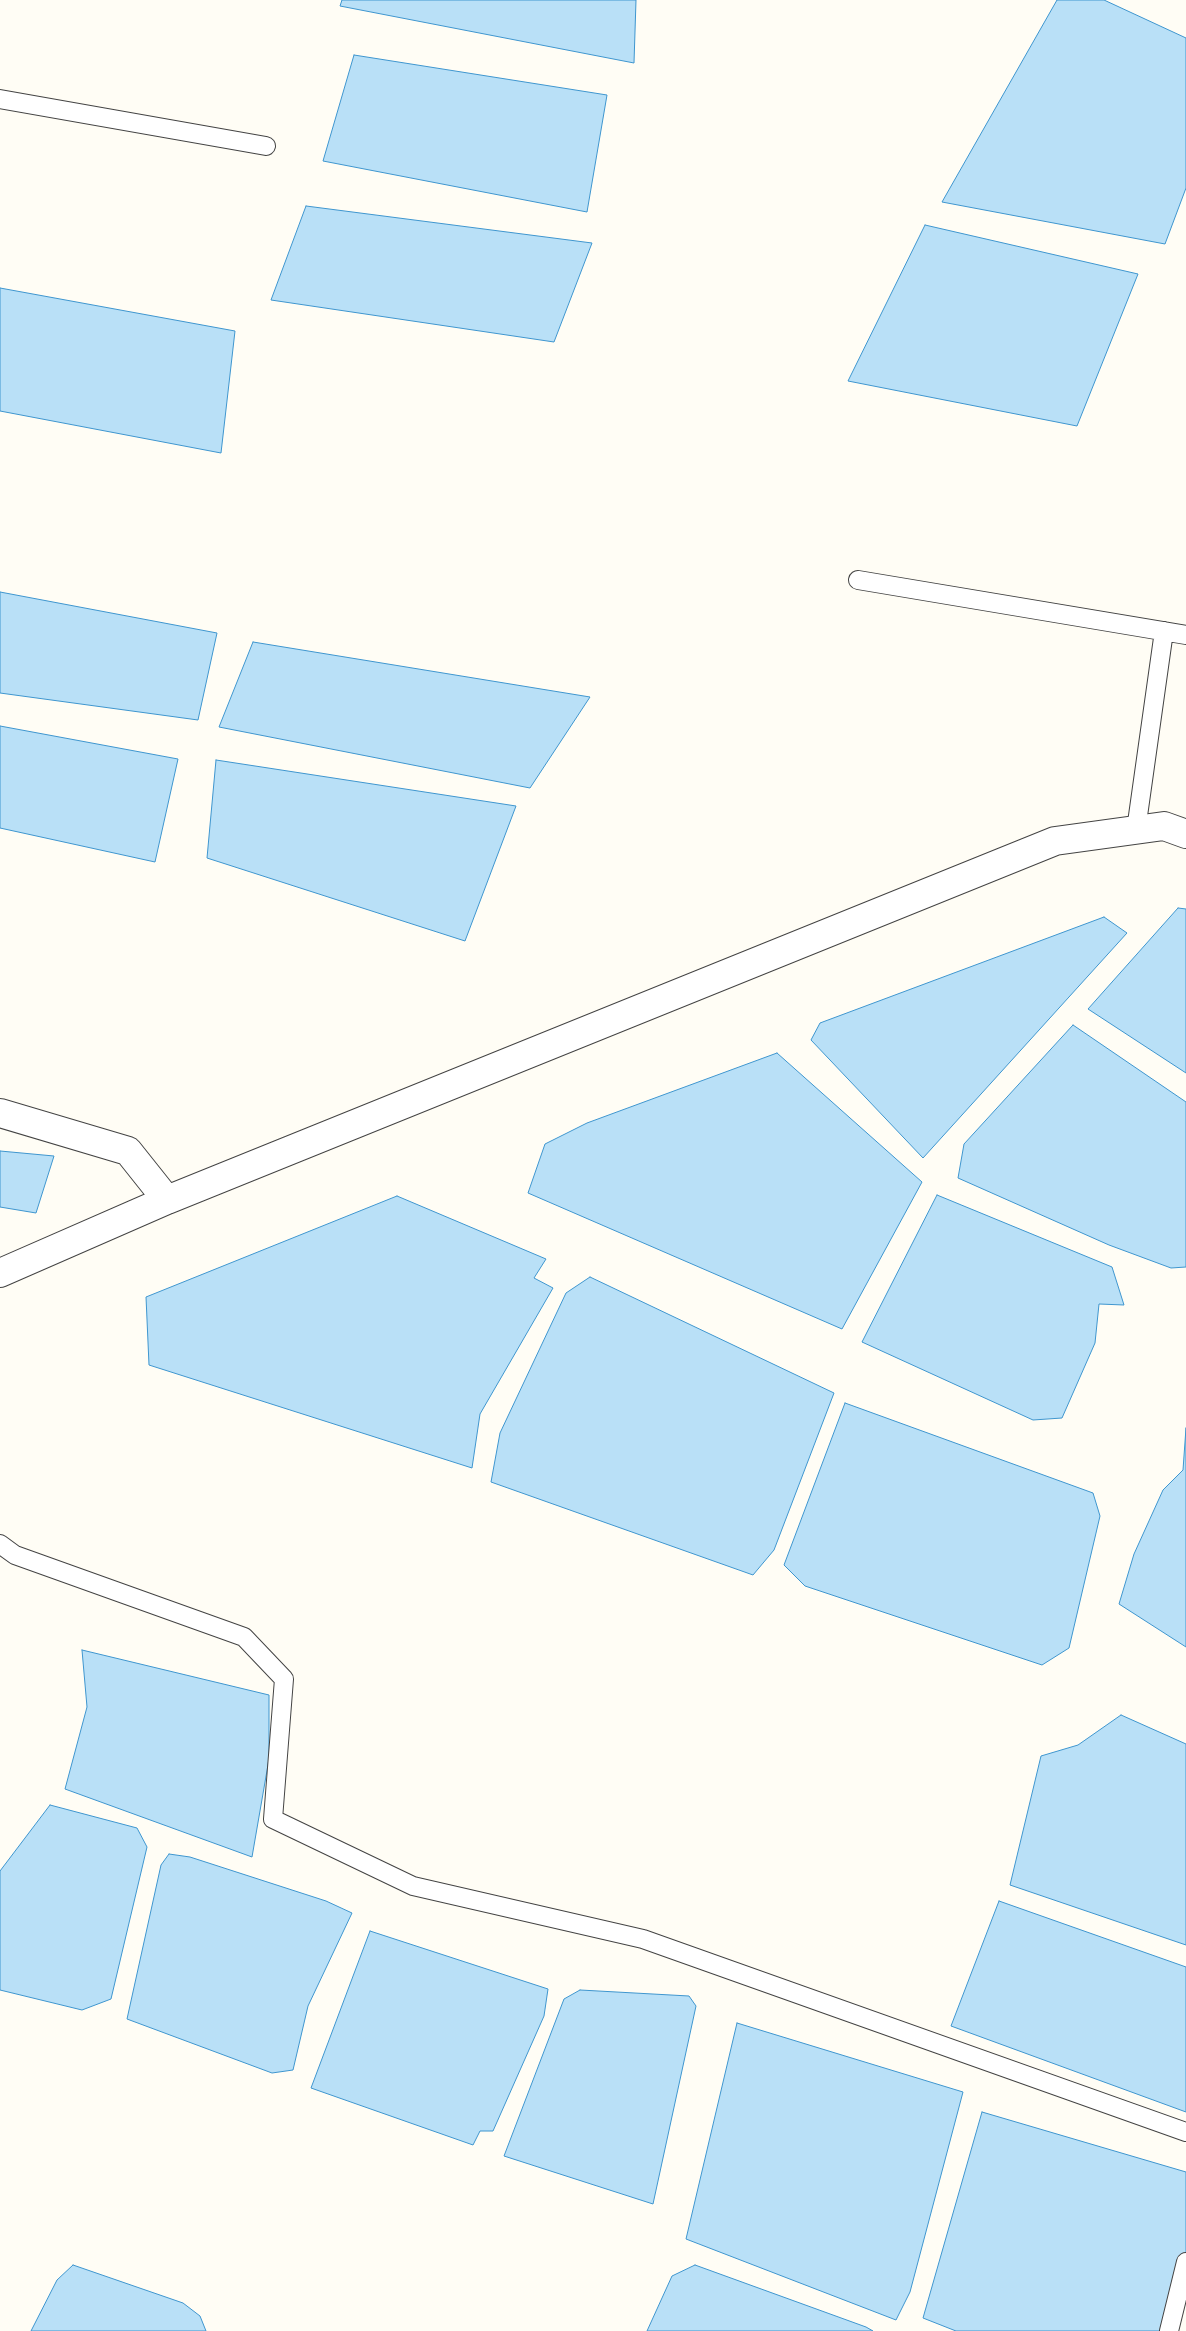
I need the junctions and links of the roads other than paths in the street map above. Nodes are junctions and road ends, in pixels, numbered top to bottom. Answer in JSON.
{"nodes":[{"id":1,"x":0,"y":99,"type":"edge"},
{"id":2,"x":266,"y":146,"type":"dead end"},
{"id":3,"x":858,"y":580,"type":"dead end"},
{"id":4,"x":1164,"y":631,"type":"junction"},
{"id":5,"x":1186,"y":635,"type":"edge"},
{"id":6,"x":1136,"y":830,"type":"junction"},
{"id":7,"x":1186,"y":834,"type":"edge"},
{"id":8,"x":0,"y":1113,"type":"edge"},
{"id":9,"x":167,"y":1200,"type":"junction"},
{"id":10,"x":0,"y":1273,"type":"edge"},
{"id":11,"x":0,"y":1544,"type":"edge"},
{"id":12,"x":1186,"y":2132,"type":"edge"},
{"id":13,"x":1186,"y":2262,"type":"edge"},
{"id":14,"x":1169,"y":2331,"type":"edge"}],
"edges":[{"from":1,"to":2,"type":"lane"},
{"from":3,"to":4,"type":"lane"},
{"from":4,"to":5,"type":"lane"},
{"from":4,"to":6,"type":"lane"},
{"from":6,"to":7,"type":"street"},
{"from":6,"to":9,"type":"street"},
{"from":8,"to":9,"type":"street"},
{"from":9,"to":10,"type":"street"},
{"from":11,"to":12,"type":"lane"},
{"from":13,"to":14,"type":"lane"}]}
